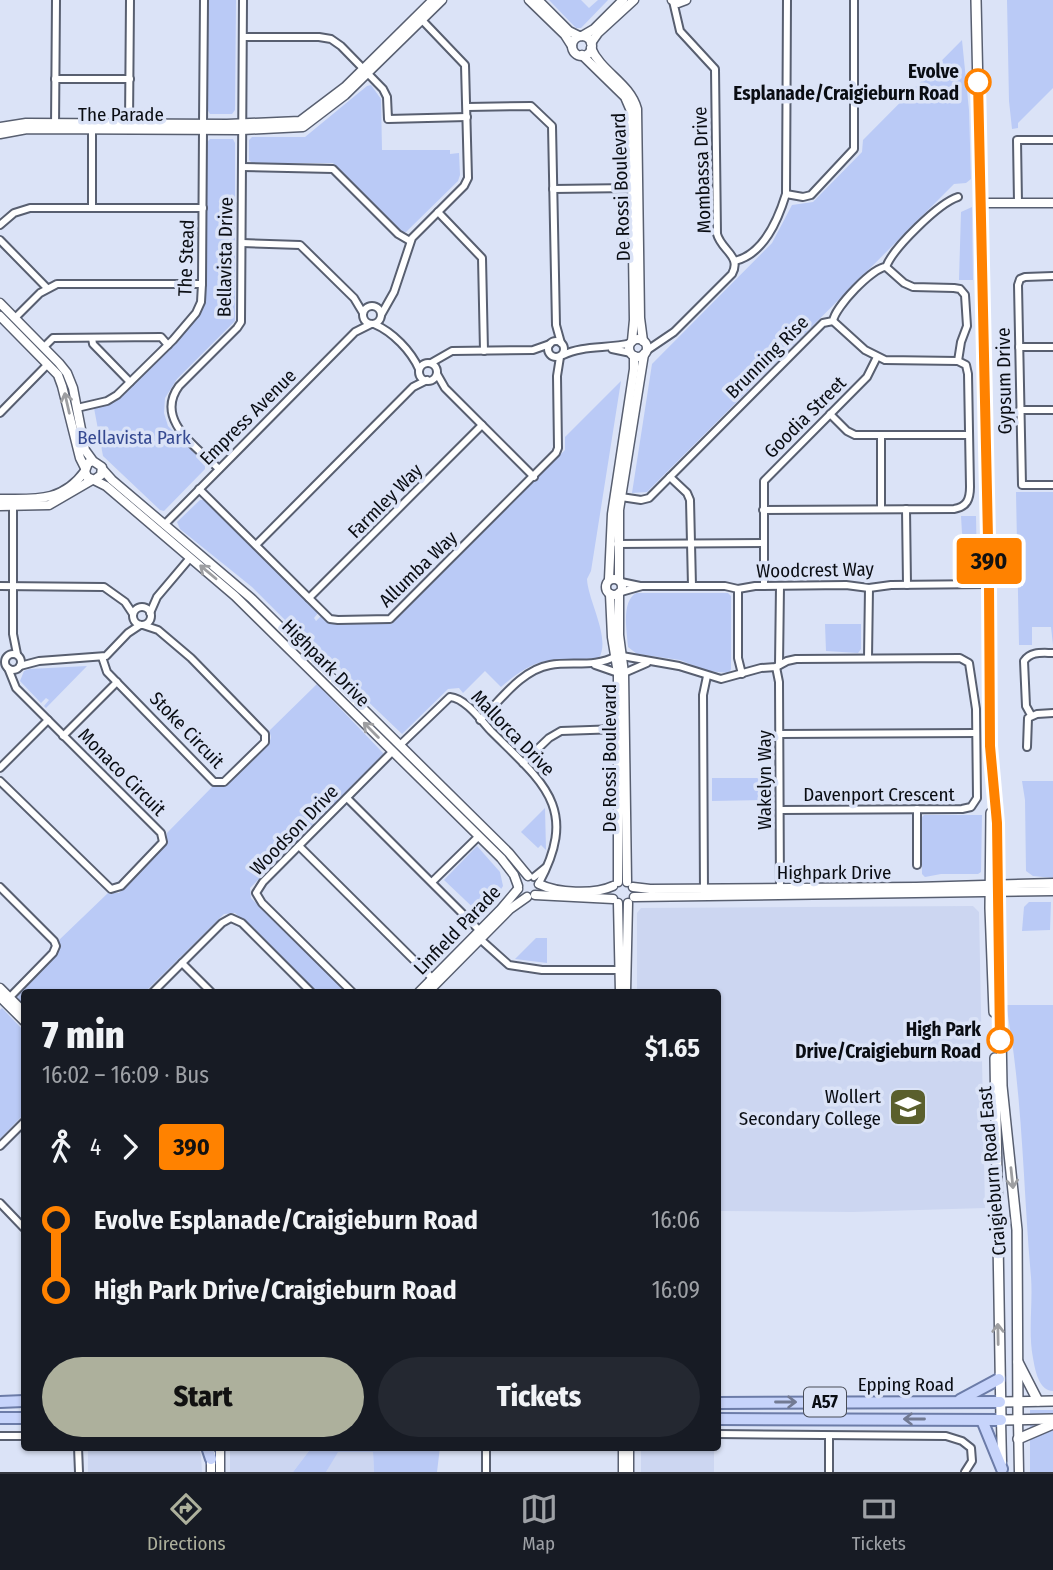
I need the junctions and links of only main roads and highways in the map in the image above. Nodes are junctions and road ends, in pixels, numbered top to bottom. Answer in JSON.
{"nodes":[{"id":1,"x":976,"y":0,"type":"edge"},
{"id":2,"x":994,"y":888,"type":"junction"},
{"id":3,"x":1018,"y":1360,"type":"junction"},
{"id":4,"x":999,"y":1379,"type":"junction"},
{"id":5,"x":21,"y":1401,"type":"edge"},
{"id":6,"x":958,"y":1401,"type":"junction"},
{"id":7,"x":1038,"y":1401,"type":"junction"},
{"id":8,"x":1053,"y":1401,"type":"edge"},
{"id":9,"x":0,"y":1402,"type":"edge"},
{"id":10,"x":1000,"y":1402,"type":"junction"},
{"id":11,"x":1018,"y":1402,"type":"junction"},
{"id":12,"x":721,"y":1403,"type":"edge"},
{"id":13,"x":0,"y":1418,"type":"edge"},
{"id":14,"x":21,"y":1418,"type":"edge"},
{"id":15,"x":721,"y":1419,"type":"edge"},
{"id":16,"x":982,"y":1420,"type":"junction"},
{"id":17,"x":1001,"y":1420,"type":"junction"},
{"id":18,"x":1018,"y":1420,"type":"junction"},
{"id":19,"x":1053,"y":1421,"type":"edge"},
{"id":20,"x":1018,"y":1439,"type":"road end"},
{"id":21,"x":1002,"y":1471,"type":"edge"}],
"edges":[{"from":1,"to":2,"type":"main road","name":"Craigieburn Road East"},
{"from":2,"to":3,"type":"main road","name":"Craigieburn Road East","one_way":true},
{"from":4,"to":2,"type":"main road","name":"Craigieburn Road East","one_way":true},
{"from":3,"to":7,"type":"main road"},
{"from":3,"to":11,"type":"main road","name":"Craigieburn Road East"},
{"from":4,"to":6,"type":"main road"},
{"from":4,"to":10,"type":"main road","name":"Craigieburn Road East"},
{"from":5,"to":9,"type":"main road"},
{"from":6,"to":10,"type":"main road","name":"Epping Road","number":"A57"},
{"from":12,"to":6,"type":"main road","name":"Epping Road","number":"A57","one_way":true},
{"from":7,"to":8,"type":"main road","name":"Epping Road"},
{"from":7,"to":11,"type":"main road","name":"Epping Road"},
{"from":10,"to":11,"type":"main road","name":"Epping Road"},
{"from":10,"to":17,"type":"main road","name":"Craigieburn Road East"},
{"from":11,"to":18,"type":"main road","name":"Craigieburn Road East"},
{"from":13,"to":14,"type":"main road"},
{"from":16,"to":15,"type":"main road","name":"Epping Road","one_way":true},
{"from":16,"to":17,"type":"main road","name":"Epping Road"},
{"from":16,"to":21,"type":"main road"},
{"from":17,"to":18,"type":"main road","name":"Epping Road"},
{"from":18,"to":19,"type":"main road","name":"Epping Road"},
{"from":19,"to":20,"type":"main road"}]}
